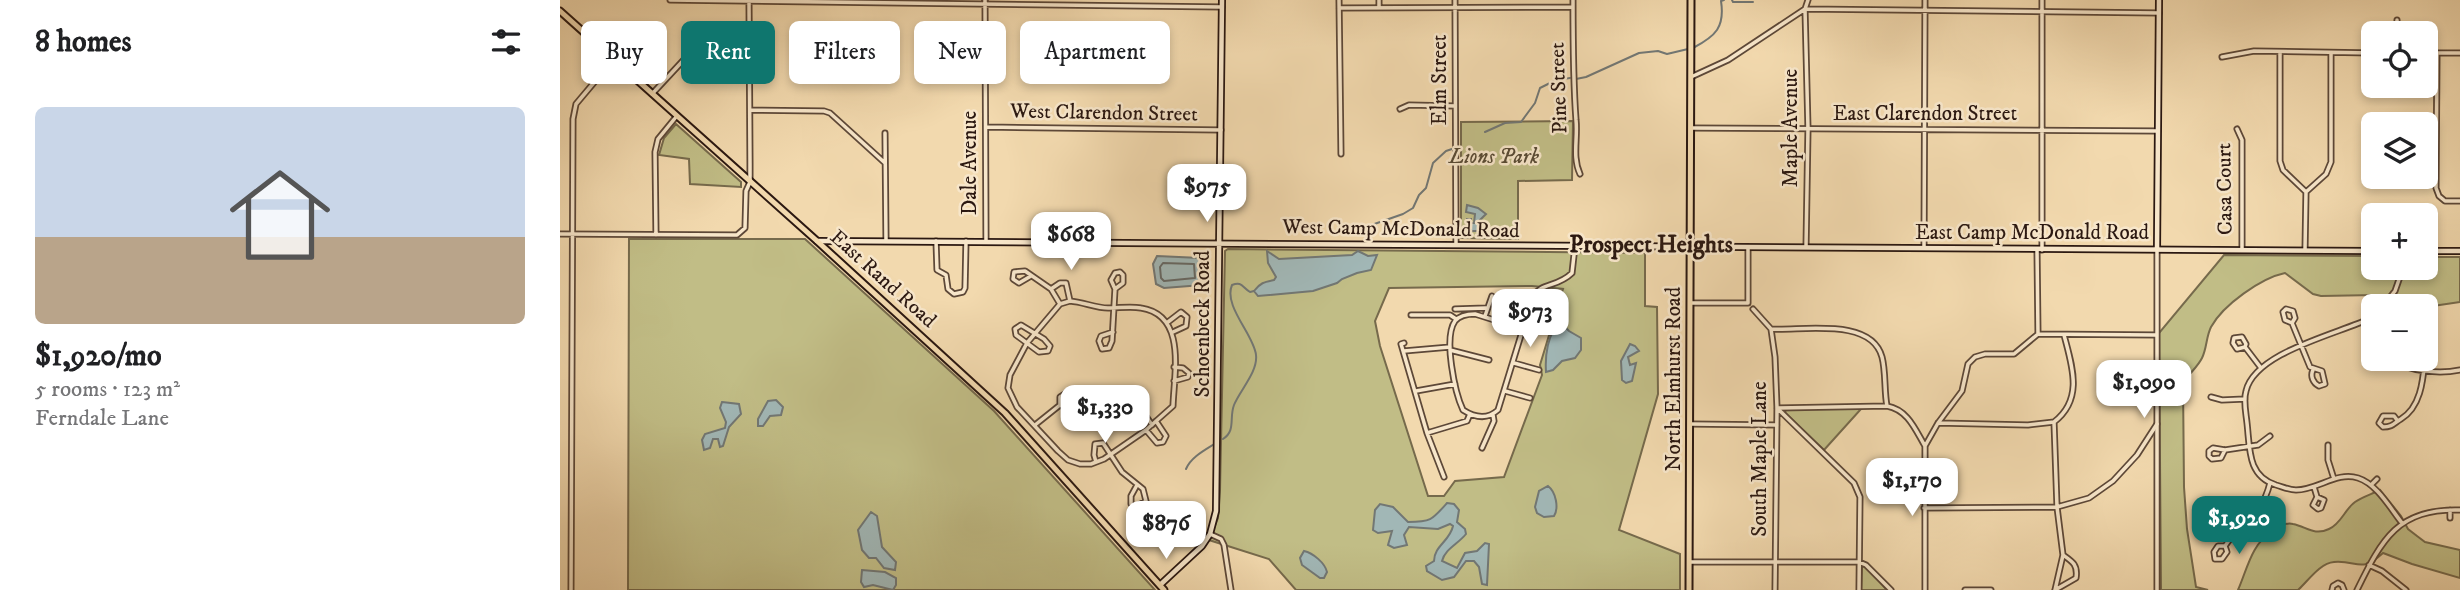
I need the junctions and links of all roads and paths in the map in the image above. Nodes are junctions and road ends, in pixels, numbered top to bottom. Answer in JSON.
{"nodes":[{"id":1,"x":670,"y":0,"type":"edge"},
{"id":2,"x":1222,"y":0,"type":"edge"},
{"id":3,"x":1339,"y":0,"type":"edge"},
{"id":4,"x":1379,"y":0,"type":"edge"},
{"id":5,"x":1455,"y":0,"type":"edge"},
{"id":6,"x":1573,"y":0,"type":"edge"},
{"id":7,"x":1691,"y":0,"type":"edge"},
{"id":8,"x":1808,"y":0,"type":"edge"},
{"id":9,"x":1925,"y":0,"type":"edge"},
{"id":10,"x":2042,"y":0,"type":"edge"},
{"id":11,"x":2159,"y":0,"type":"edge"},
{"id":12,"x":749,"y":1,"type":"edge"},
{"id":13,"x":800,"y":1,"type":"edge"},
{"id":14,"x":866,"y":2,"type":"edge"},
{"id":15,"x":925,"y":2,"type":"edge"},
{"id":16,"x":985,"y":2,"type":"edge"},
{"id":17,"x":1222,"y":7,"type":"junction"},
{"id":18,"x":1573,"y":7,"type":"junction"},
{"id":19,"x":1339,"y":8,"type":"junction"},
{"id":20,"x":1379,"y":8,"type":"junction"},
{"id":21,"x":1455,"y":8,"type":"junction"},
{"id":22,"x":1805,"y":9,"type":"junction"},
{"id":23,"x":1925,"y":10,"type":"junction"},
{"id":24,"x":560,"y":11,"type":"edge"},
{"id":25,"x":2042,"y":12,"type":"junction"},
{"id":26,"x":2159,"y":13,"type":"junction"},
{"id":27,"x":581,"y":30,"type":"edge"},
{"id":28,"x":2280,"y":53,"type":"junction"},
{"id":29,"x":2361,"y":53,"type":"edge"},
{"id":30,"x":2460,"y":53,"type":"edge"},
{"id":31,"x":2331,"y":54,"type":"junction"},
{"id":32,"x":2438,"y":54,"type":"edge"},
{"id":33,"x":2222,"y":57,"type":"dead end"},
{"id":34,"x":681,"y":63,"type":"edge"},
{"id":35,"x":1691,"y":77,"type":"junction"},
{"id":36,"x":593,"y":84,"type":"edge"},
{"id":37,"x":641,"y":84,"type":"edge"},
{"id":38,"x":652,"y":94,"type":"junction"},
{"id":39,"x":2437,"y":98,"type":"edge"},
{"id":40,"x":1455,"y":106,"type":"junction"},
{"id":41,"x":1400,"y":109,"type":"dead end"},
{"id":42,"x":751,"y":110,"type":"junction"},
{"id":43,"x":676,"y":117,"type":"junction"},
{"id":44,"x":986,"y":127,"type":"junction"},
{"id":45,"x":1691,"y":128,"type":"junction"},
{"id":46,"x":1808,"y":129,"type":"junction"},
{"id":47,"x":1925,"y":129,"type":"junction"},
{"id":48,"x":2237,"y":129,"type":"dead end"},
{"id":49,"x":1221,"y":130,"type":"junction"},
{"id":50,"x":2042,"y":130,"type":"junction"},
{"id":51,"x":2158,"y":131,"type":"junction"},
{"id":52,"x":885,"y":133,"type":"dead end"},
{"id":53,"x":1341,"y":154,"type":"dead end"},
{"id":54,"x":885,"y":163,"type":"junction"},
{"id":55,"x":1580,"y":174,"type":"dead end"},
{"id":56,"x":750,"y":182,"type":"junction"},
{"id":57,"x":2306,"y":192,"type":"junction"},
{"id":58,"x":2460,"y":201,"type":"edge"},
{"id":59,"x":560,"y":234,"type":"edge"},
{"id":60,"x":572,"y":234,"type":"junction"},
{"id":61,"x":656,"y":235,"type":"junction"},
{"id":62,"x":886,"y":240,"type":"junction"},
{"id":63,"x":817,"y":241,"type":"junction"},
{"id":64,"x":936,"y":241,"type":"junction"},
{"id":65,"x":966,"y":241,"type":"junction"},
{"id":66,"x":986,"y":241,"type":"junction"},
{"id":67,"x":1220,"y":243,"type":"junction"},
{"id":68,"x":1455,"y":244,"type":"junction"},
{"id":69,"x":1690,"y":246,"type":"junction"},
{"id":70,"x":1575,"y":247,"type":"junction"},
{"id":71,"x":1748,"y":247,"type":"junction"},
{"id":72,"x":1806,"y":247,"type":"junction"},
{"id":73,"x":1924,"y":248,"type":"junction"},
{"id":74,"x":2242,"y":249,"type":"junction"},
{"id":75,"x":2039,"y":250,"type":"junction"},
{"id":76,"x":2157,"y":250,"type":"junction"},
{"id":77,"x":2305,"y":250,"type":"junction"},
{"id":78,"x":2361,"y":251,"type":"edge"},
{"id":79,"x":2438,"y":251,"type":"edge"},
{"id":80,"x":2460,"y":251,"type":"edge"},
{"id":81,"x":1031,"y":276,"type":"junction"},
{"id":82,"x":1051,"y":289,"type":"junction"},
{"id":83,"x":1115,"y":289,"type":"junction"},
{"id":84,"x":1492,"y":296,"type":"dead end"},
{"id":85,"x":1070,"y":301,"type":"junction"},
{"id":86,"x":1691,"y":303,"type":"junction"},
{"id":87,"x":1060,"y":304,"type":"junction"},
{"id":88,"x":1113,"y":307,"type":"junction"},
{"id":89,"x":1486,"y":308,"type":"junction"},
{"id":90,"x":1455,"y":309,"type":"dead end"},
{"id":91,"x":1754,"y":309,"type":"dead end"},
{"id":92,"x":1410,"y":315,"type":"dead end"},
{"id":93,"x":1485,"y":316,"type":"junction"},
{"id":94,"x":1456,"y":319,"type":"junction"},
{"id":95,"x":1168,"y":323,"type":"junction"},
{"id":96,"x":2292,"y":323,"type":"dead end"},
{"id":97,"x":2361,"y":323,"type":"edge"},
{"id":98,"x":1524,"y":327,"type":"junction"},
{"id":99,"x":1771,"y":328,"type":"junction"},
{"id":100,"x":1113,"y":332,"type":"junction"},
{"id":101,"x":1172,"y":332,"type":"junction"},
{"id":102,"x":1550,"y":332,"type":"dead end"},
{"id":103,"x":1035,"y":333,"type":"junction"},
{"id":104,"x":2038,"y":334,"type":"junction"},
{"id":105,"x":2063,"y":335,"type":"junction"},
{"id":106,"x":2156,"y":335,"type":"junction"},
{"id":107,"x":1027,"y":343,"type":"junction"},
{"id":108,"x":1404,"y":343,"type":"dead end"},
{"id":109,"x":2301,"y":346,"type":"junction"},
{"id":110,"x":2245,"y":347,"type":"dead end"},
{"id":111,"x":1450,"y":349,"type":"junction"},
{"id":112,"x":1404,"y":351,"type":"junction"},
{"id":113,"x":1489,"y":360,"type":"dead end"},
{"id":114,"x":1513,"y":363,"type":"junction"},
{"id":115,"x":1174,"y":367,"type":"junction"},
{"id":116,"x":2261,"y":368,"type":"junction"},
{"id":117,"x":1539,"y":370,"type":"dead end"},
{"id":118,"x":2313,"y":370,"type":"junction"},
{"id":119,"x":2460,"y":370,"type":"edge"},
{"id":120,"x":2424,"y":371,"type":"edge"},
{"id":121,"x":2434,"y":371,"type":"edge"},
{"id":122,"x":1174,"y":381,"type":"junction"},
{"id":123,"x":1455,"y":384,"type":"junction"},
{"id":124,"x":1415,"y":391,"type":"junction"},
{"id":125,"x":1505,"y":391,"type":"junction"},
{"id":126,"x":2210,"y":397,"type":"dead end"},
{"id":127,"x":1531,"y":398,"type":"dead end"},
{"id":128,"x":2245,"y":399,"type":"junction"},
{"id":129,"x":1060,"y":405,"type":"junction"},
{"id":130,"x":1139,"y":406,"type":"junction"},
{"id":131,"x":1887,"y":407,"type":"junction"},
{"id":132,"x":1777,"y":408,"type":"junction"},
{"id":133,"x":1470,"y":414,"type":"junction"},
{"id":134,"x":1493,"y":415,"type":"junction"},
{"id":135,"x":2398,"y":420,"type":"junction"},
{"id":136,"x":1156,"y":421,"type":"junction"},
{"id":137,"x":2057,"y":421,"type":"junction"},
{"id":138,"x":1938,"y":423,"type":"junction"},
{"id":139,"x":1690,"y":424,"type":"junction"},
{"id":140,"x":2157,"y":424,"type":"junction"},
{"id":141,"x":1035,"y":425,"type":"junction"},
{"id":142,"x":1152,"y":425,"type":"junction"},
{"id":143,"x":1777,"y":425,"type":"junction"},
{"id":144,"x":1146,"y":430,"type":"junction"},
{"id":145,"x":1427,"y":433,"type":"junction"},
{"id":146,"x":2270,"y":436,"type":"dead end"},
{"id":147,"x":2328,"y":445,"type":"dead end"},
{"id":148,"x":1925,"y":446,"type":"junction"},
{"id":149,"x":2250,"y":447,"type":"junction"},
{"id":150,"x":1482,"y":448,"type":"dead end"},
{"id":151,"x":2225,"y":450,"type":"junction"},
{"id":152,"x":1111,"y":456,"type":"junction"},
{"id":153,"x":1096,"y":462,"type":"junction"},
{"id":154,"x":1444,"y":477,"type":"dead end"},
{"id":155,"x":2334,"y":479,"type":"junction"},
{"id":156,"x":2377,"y":479,"type":"dead end"},
{"id":157,"x":2270,"y":483,"type":"junction"},
{"id":158,"x":1137,"y":485,"type":"junction"},
{"id":159,"x":2371,"y":485,"type":"junction"},
{"id":160,"x":2314,"y":486,"type":"junction"},
{"id":161,"x":2317,"y":497,"type":"dead end"},
{"id":162,"x":2057,"y":507,"type":"junction"},
{"id":163,"x":1924,"y":508,"type":"junction"},
{"id":164,"x":2219,"y":510,"type":"dead end"},
{"id":165,"x":2450,"y":510,"type":"junction"},
{"id":166,"x":2460,"y":510,"type":"edge"},
{"id":167,"x":2450,"y":518,"type":"dead end"},
{"id":168,"x":2402,"y":523,"type":"junction"},
{"id":169,"x":2239,"y":527,"type":"junction"},
{"id":170,"x":1210,"y":534,"type":"junction"},
{"id":171,"x":2225,"y":546,"type":"junction"},
{"id":172,"x":2063,"y":555,"type":"junction"},
{"id":173,"x":1689,"y":562,"type":"junction"},
{"id":174,"x":1776,"y":562,"type":"junction"},
{"id":175,"x":1859,"y":562,"type":"junction"},
{"id":176,"x":2369,"y":565,"type":"junction"},
{"id":177,"x":1162,"y":587,"type":"edge"},
{"id":178,"x":571,"y":590,"type":"edge"},
{"id":179,"x":1231,"y":590,"type":"edge"},
{"id":180,"x":1689,"y":590,"type":"edge"},
{"id":181,"x":1775,"y":590,"type":"edge"},
{"id":182,"x":1859,"y":590,"type":"edge"},
{"id":183,"x":1891,"y":590,"type":"edge"},
{"id":184,"x":1925,"y":590,"type":"edge"},
{"id":185,"x":1965,"y":590,"type":"edge"},
{"id":186,"x":1991,"y":590,"type":"edge"},
{"id":187,"x":2055,"y":590,"type":"edge"},
{"id":188,"x":2157,"y":590,"type":"edge"},
{"id":189,"x":2332,"y":590,"type":"edge"},
{"id":190,"x":2344,"y":590,"type":"edge"},
{"id":191,"x":2357,"y":590,"type":"edge"},
{"id":192,"x":2406,"y":590,"type":"edge"}],
"edges":[{"from":1,"to":12,"type":"street"},
{"from":2,"to":17,"type":"main road","name":"Schoenbeck Road"},
{"from":3,"to":19,"type":"street"},
{"from":4,"to":20,"type":"street"},
{"from":5,"to":21,"type":"street","name":"Elm Street"},
{"from":6,"to":18,"type":"street","name":"Pine Street"},
{"from":7,"to":35,"type":"main road","name":"North Elmhurst Road"},
{"from":8,"to":22,"type":"street","name":"Maple Avenue"},
{"from":9,"to":23,"type":"street"},
{"from":10,"to":25,"type":"street"},
{"from":11,"to":26,"type":"main road"},
{"from":12,"to":13,"type":"street"},
{"from":12,"to":42,"type":"street"},
{"from":13,"to":14,"type":"street"},
{"from":14,"to":15,"type":"street"},
{"from":15,"to":16,"type":"street"},
{"from":16,"to":17,"type":"street"},
{"from":16,"to":44,"type":"street","name":"Dale Avenue"},
{"from":17,"to":49,"type":"main road","name":"Schoenbeck Road"},
{"from":18,"to":21,"type":"street"},
{"from":18,"to":55,"type":"street","name":"Pine Street"},
{"from":19,"to":20,"type":"street"},
{"from":19,"to":53,"type":"street"},
{"from":20,"to":21,"type":"street"},
{"from":21,"to":40,"type":"street","name":"Elm Street"},
{"from":22,"to":23,"type":"street"},
{"from":22,"to":35,"type":"street"},
{"from":22,"to":46,"type":"street","name":"Maple Avenue"},
{"from":23,"to":25,"type":"street"},
{"from":23,"to":47,"type":"street"},
{"from":24,"to":27,"type":"main road","name":"East Rand Road"},
{"from":25,"to":26,"type":"street"},
{"from":25,"to":50,"type":"street"},
{"from":26,"to":51,"type":"main road"},
{"from":28,"to":31,"type":"street"},
{"from":28,"to":33,"type":"street"},
{"from":28,"to":57,"type":"street"},
{"from":29,"to":31,"type":"street"},
{"from":30,"to":32,"type":"street"},
{"from":31,"to":57,"type":"street"},
{"from":34,"to":38,"type":"street"},
{"from":35,"to":45,"type":"main road","name":"North Elmhurst Road"},
{"from":36,"to":60,"type":"street"},
{"from":37,"to":38,"type":"main road","name":"East Rand Road"},
{"from":38,"to":43,"type":"main road","name":"East Rand Road"},
{"from":39,"to":58,"type":"street"},
{"from":40,"to":41,"type":"street"},
{"from":40,"to":68,"type":"street","name":"Elm Street"},
{"from":42,"to":54,"type":"street"},
{"from":42,"to":56,"type":"street"},
{"from":43,"to":56,"type":"main road","name":"East Rand Road"},
{"from":43,"to":61,"type":"street"},
{"from":44,"to":49,"type":"street","name":"West Clarendon Street"},
{"from":44,"to":66,"type":"street","name":"Dale Avenue"},
{"from":45,"to":46,"type":"street","name":"East Clarendon Street"},
{"from":45,"to":69,"type":"main road","name":"North Elmhurst Road"},
{"from":46,"to":47,"type":"street","name":"East Clarendon Street"},
{"from":46,"to":72,"type":"street","name":"Maple Avenue"},
{"from":47,"to":50,"type":"street","name":"East Clarendon Street"},
{"from":47,"to":73,"type":"street"},
{"from":48,"to":74,"type":"street","name":"Casa Court"},
{"from":49,"to":67,"type":"main road","name":"Schoenbeck Road"},
{"from":50,"to":51,"type":"street","name":"East Clarendon Street"},
{"from":50,"to":75,"type":"street"},
{"from":51,"to":76,"type":"main road"},
{"from":52,"to":54,"type":"street"},
{"from":54,"to":62,"type":"street"},
{"from":56,"to":61,"type":"street"},
{"from":56,"to":63,"type":"main road","name":"East Rand Road"},
{"from":57,"to":77,"type":"street"},
{"from":59,"to":60,"type":"street"},
{"from":60,"to":61,"type":"street"},
{"from":60,"to":178,"type":"street"},
{"from":62,"to":63,"type":"main road","name":"West Camp McDonald Road"},
{"from":62,"to":64,"type":"main road","name":"West Camp McDonald Road"},
{"from":63,"to":177,"type":"main road","name":"East Rand Road"},
{"from":64,"to":65,"type":"main road","name":"West Camp McDonald Road"},
{"from":64,"to":65,"type":"street"},
{"from":65,"to":66,"type":"main road","name":"West Camp McDonald Road"},
{"from":66,"to":67,"type":"main road","name":"West Camp McDonald Road"},
{"from":67,"to":68,"type":"main road","name":"West Camp McDonald Road"},
{"from":67,"to":170,"type":"main road","name":"Schoenbeck Road"},
{"from":68,"to":70,"type":"main road","name":"West Camp McDonald Road"},
{"from":69,"to":70,"type":"main road","name":"West Camp McDonald Road"},
{"from":69,"to":71,"type":"main road","name":"East Camp McDonald Road"},
{"from":69,"to":86,"type":"main road","name":"North Elmhurst Road"},
{"from":70,"to":98,"type":"street"},
{"from":71,"to":72,"type":"main road","name":"East Camp McDonald Road"},
{"from":71,"to":86,"type":"street"},
{"from":72,"to":73,"type":"main road","name":"East Camp McDonald Road"},
{"from":73,"to":75,"type":"main road","name":"East Camp McDonald Road"},
{"from":74,"to":76,"type":"main road","name":"East Camp McDonald Road"},
{"from":74,"to":77,"type":"main road","name":"East Camp McDonald Road"},
{"from":75,"to":76,"type":"main road","name":"East Camp McDonald Road"},
{"from":75,"to":104,"type":"street"},
{"from":76,"to":106,"type":"street"},
{"from":77,"to":78,"type":"main road","name":"East Camp McDonald Road"},
{"from":79,"to":80,"type":"main road"},
{"from":81,"to":81,"type":"street"},
{"from":81,"to":82,"type":"street"},
{"from":82,"to":85,"type":"street"},
{"from":82,"to":87,"type":"street"},
{"from":83,"to":83,"type":"street"},
{"from":83,"to":88,"type":"street"},
{"from":84,"to":89,"type":"street"},
{"from":85,"to":87,"type":"street"},
{"from":85,"to":88,"type":"street"},
{"from":86,"to":139,"type":"main road","name":"North Elmhurst Road"},
{"from":87,"to":103,"type":"street"},
{"from":88,"to":95,"type":"street"},
{"from":88,"to":100,"type":"street"},
{"from":89,"to":90,"type":"street"},
{"from":89,"to":93,"type":"street"},
{"from":91,"to":99,"type":"street"},
{"from":92,"to":94,"type":"street"},
{"from":93,"to":94,"type":"street"},
{"from":93,"to":98,"type":"street"},
{"from":94,"to":111,"type":"street"},
{"from":95,"to":101,"type":"street"},
{"from":95,"to":101,"type":"street"},
{"from":96,"to":109,"type":"street"},
{"from":97,"to":109,"type":"street"},
{"from":98,"to":102,"type":"street"},
{"from":98,"to":114,"type":"street"},
{"from":99,"to":131,"type":"street"},
{"from":99,"to":132,"type":"street","name":"South Maple Lane"},
{"from":100,"to":100,"type":"street"},
{"from":101,"to":115,"type":"street"},
{"from":103,"to":107,"type":"street"},
{"from":103,"to":107,"type":"street"},
{"from":103,"to":107,"type":"street"},
{"from":104,"to":105,"type":"street"},
{"from":104,"to":138,"type":"street"},
{"from":105,"to":106,"type":"street"},
{"from":105,"to":137,"type":"street"},
{"from":106,"to":140,"type":"street"},
{"from":107,"to":141,"type":"street"},
{"from":108,"to":112,"type":"street"},
{"from":109,"to":116,"type":"street"},
{"from":109,"to":118,"type":"street"},
{"from":110,"to":116,"type":"street"},
{"from":111,"to":112,"type":"street"},
{"from":111,"to":113,"type":"street"},
{"from":111,"to":123,"type":"street"},
{"from":112,"to":124,"type":"street"},
{"from":114,"to":117,"type":"street"},
{"from":114,"to":125,"type":"street"},
{"from":115,"to":122,"type":"street"},
{"from":115,"to":122,"type":"street"},
{"from":116,"to":128,"type":"street"},
{"from":118,"to":118,"type":"street"},
{"from":119,"to":121,"type":"street"},
{"from":120,"to":135,"type":"street"},
{"from":122,"to":136,"type":"street"},
{"from":123,"to":124,"type":"street"},
{"from":123,"to":133,"type":"street"},
{"from":124,"to":145,"type":"street"},
{"from":125,"to":127,"type":"street"},
{"from":125,"to":134,"type":"street"},
{"from":126,"to":128,"type":"street"},
{"from":128,"to":149,"type":"street"},
{"from":129,"to":129,"type":"street"},
{"from":129,"to":141,"type":"street"},
{"from":130,"to":130,"type":"street"},
{"from":130,"to":142,"type":"street"},
{"from":131,"to":132,"type":"street"},
{"from":131,"to":148,"type":"street"},
{"from":132,"to":143,"type":"street","name":"South Maple Lane"},
{"from":132,"to":175,"type":"street"},
{"from":133,"to":134,"type":"street"},
{"from":133,"to":145,"type":"street"},
{"from":134,"to":150,"type":"street"},
{"from":135,"to":135,"type":"street"},
{"from":136,"to":142,"type":"street"},
{"from":136,"to":144,"type":"street"},
{"from":137,"to":138,"type":"street"},
{"from":137,"to":162,"type":"street"},
{"from":138,"to":148,"type":"street"},
{"from":139,"to":143,"type":"street"},
{"from":139,"to":173,"type":"main road","name":"North Elmhurst Road"},
{"from":140,"to":162,"type":"street"},
{"from":140,"to":188,"type":"street"},
{"from":141,"to":153,"type":"street"},
{"from":142,"to":144,"type":"street"},
{"from":143,"to":174,"type":"street","name":"South Maple Lane"},
{"from":144,"to":152,"type":"street"},
{"from":145,"to":154,"type":"street"},
{"from":146,"to":149,"type":"street"},
{"from":147,"to":155,"type":"street"},
{"from":148,"to":163,"type":"street"},
{"from":149,"to":151,"type":"street"},
{"from":149,"to":157,"type":"street"},
{"from":151,"to":151,"type":"street"},
{"from":152,"to":153,"type":"street"},
{"from":152,"to":153,"type":"street"},
{"from":152,"to":158,"type":"street"},
{"from":155,"to":159,"type":"street"},
{"from":155,"to":160,"type":"street"},
{"from":156,"to":159,"type":"street"},
{"from":157,"to":160,"type":"street"},
{"from":157,"to":169,"type":"street"},
{"from":158,"to":158,"type":"street"},
{"from":159,"to":168,"type":"street"},
{"from":160,"to":161,"type":"street"},
{"from":162,"to":163,"type":"street"},
{"from":162,"to":172,"type":"street"},
{"from":163,"to":184,"type":"street"},
{"from":164,"to":169,"type":"street"},
{"from":165,"to":166,"type":"street"},
{"from":165,"to":167,"type":"street"},
{"from":165,"to":168,"type":"street"},
{"from":168,"to":176,"type":"street"},
{"from":169,"to":171,"type":"street"},
{"from":170,"to":177,"type":"main road"},
{"from":170,"to":179,"type":"street"},
{"from":171,"to":171,"type":"street"},
{"from":172,"to":187,"type":"street"},
{"from":172,"to":187,"type":"street"},
{"from":173,"to":174,"type":"street"},
{"from":173,"to":180,"type":"main road","name":"North Elmhurst Road"},
{"from":174,"to":175,"type":"street"},
{"from":174,"to":181,"type":"street","name":"South Maple Lane"},
{"from":175,"to":182,"type":"street"},
{"from":175,"to":183,"type":"street"},
{"from":176,"to":191,"type":"street"},
{"from":176,"to":192,"type":"street"},
{"from":185,"to":186,"type":"street"},
{"from":189,"to":190,"type":"street"}]}
